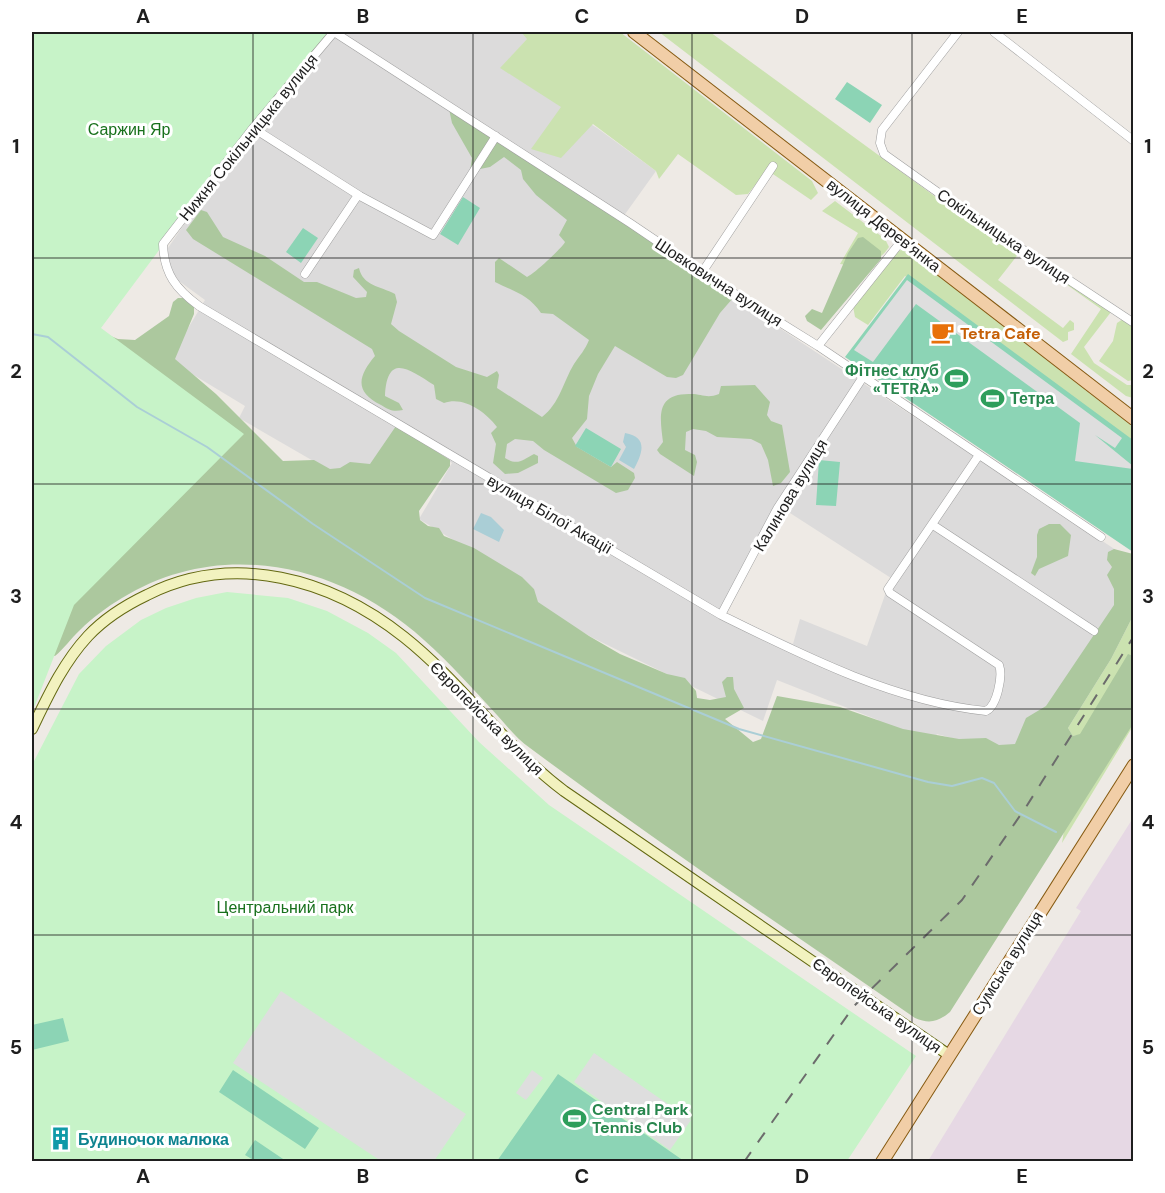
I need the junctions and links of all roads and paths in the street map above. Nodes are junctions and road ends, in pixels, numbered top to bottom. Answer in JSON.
{"nodes":[{"id":1,"x":334,"y":32,"type":"edge"},
{"id":2,"x":634,"y":32,"type":"edge"},
{"id":3,"x":958,"y":32,"type":"edge"},
{"id":4,"x":994,"y":32,"type":"edge"},
{"id":5,"x":253,"y":128,"type":"junction"},
{"id":6,"x":496,"y":136,"type":"junction"},
{"id":7,"x":1134,"y":141,"type":"edge"},
{"id":8,"x":773,"y":166,"type":"dead end"},
{"id":9,"x":358,"y":195,"type":"junction"},
{"id":10,"x":903,"y":239,"type":"junction"},
{"id":11,"x":163,"y":244,"type":"joint"},
{"id":12,"x":703,"y":271,"type":"junction"},
{"id":13,"x":305,"y":274,"type":"dead end"},
{"id":14,"x":1134,"y":323,"type":"edge"},
{"id":15,"x":818,"y":346,"type":"junction"},
{"id":16,"x":863,"y":377,"type":"junction"},
{"id":17,"x":1134,"y":419,"type":"edge"},
{"id":18,"x":979,"y":455,"type":"junction"},
{"id":19,"x":933,"y":525,"type":"junction"},
{"id":20,"x":1101,"y":537,"type":"dead end"},
{"id":21,"x":722,"y":615,"type":"junction"},
{"id":22,"x":1094,"y":631,"type":"dead end"},
{"id":23,"x":32,"y":729,"type":"edge"},
{"id":24,"x":1134,"y":765,"type":"edge"},
{"id":25,"x":949,"y":1055,"type":"junction"},
{"id":26,"x":882,"y":1161,"type":"edge"}],
"edges":[{"from":1,"to":5,"type":"street","name":"Нижня Сокільницька вулиця"},
{"from":1,"to":6,"type":"street","name":"Шовковична вулиця"},
{"from":2,"to":10,"type":"main road","name":"вулиця Дерев’янка"},
{"from":3,"to":14,"type":"street","name":"Сокільницька вулиця"},
{"from":4,"to":7,"type":"street"},
{"from":5,"to":9,"type":"street"},
{"from":5,"to":11,"type":"street","name":"Нижня Сокільницька вулиця"},
{"from":6,"to":9,"type":"street"},
{"from":6,"to":12,"type":"street","name":"Шовковична вулиця"},
{"from":8,"to":12,"type":"street"},
{"from":9,"to":13,"type":"street"},
{"from":10,"to":15,"type":"street"},
{"from":10,"to":17,"type":"main road","name":"вулиця Дерев’янка"},
{"from":11,"to":21,"type":"street","name":"вулиця Білої Акації"},
{"from":12,"to":15,"type":"street","name":"Шовковична вулиця"},
{"from":15,"to":16,"type":"street","name":"Шовковична вулиця"},
{"from":16,"to":18,"type":"street","name":"Шовковична вулиця"},
{"from":16,"to":21,"type":"street","name":"Калинова вулиця"},
{"from":18,"to":19,"type":"street"},
{"from":18,"to":20,"type":"street","name":"Шовковична вулиця"},
{"from":19,"to":21,"type":"street","name":"вулиця Білої Акації"},
{"from":19,"to":22,"type":"street"},
{"from":23,"to":25,"type":"main road","name":"Європейська вулиця"},
{"from":24,"to":25,"type":"main road","name":"Сумська вулиця"},
{"from":25,"to":26,"type":"main road","name":"Сумська вулиця"}]}
